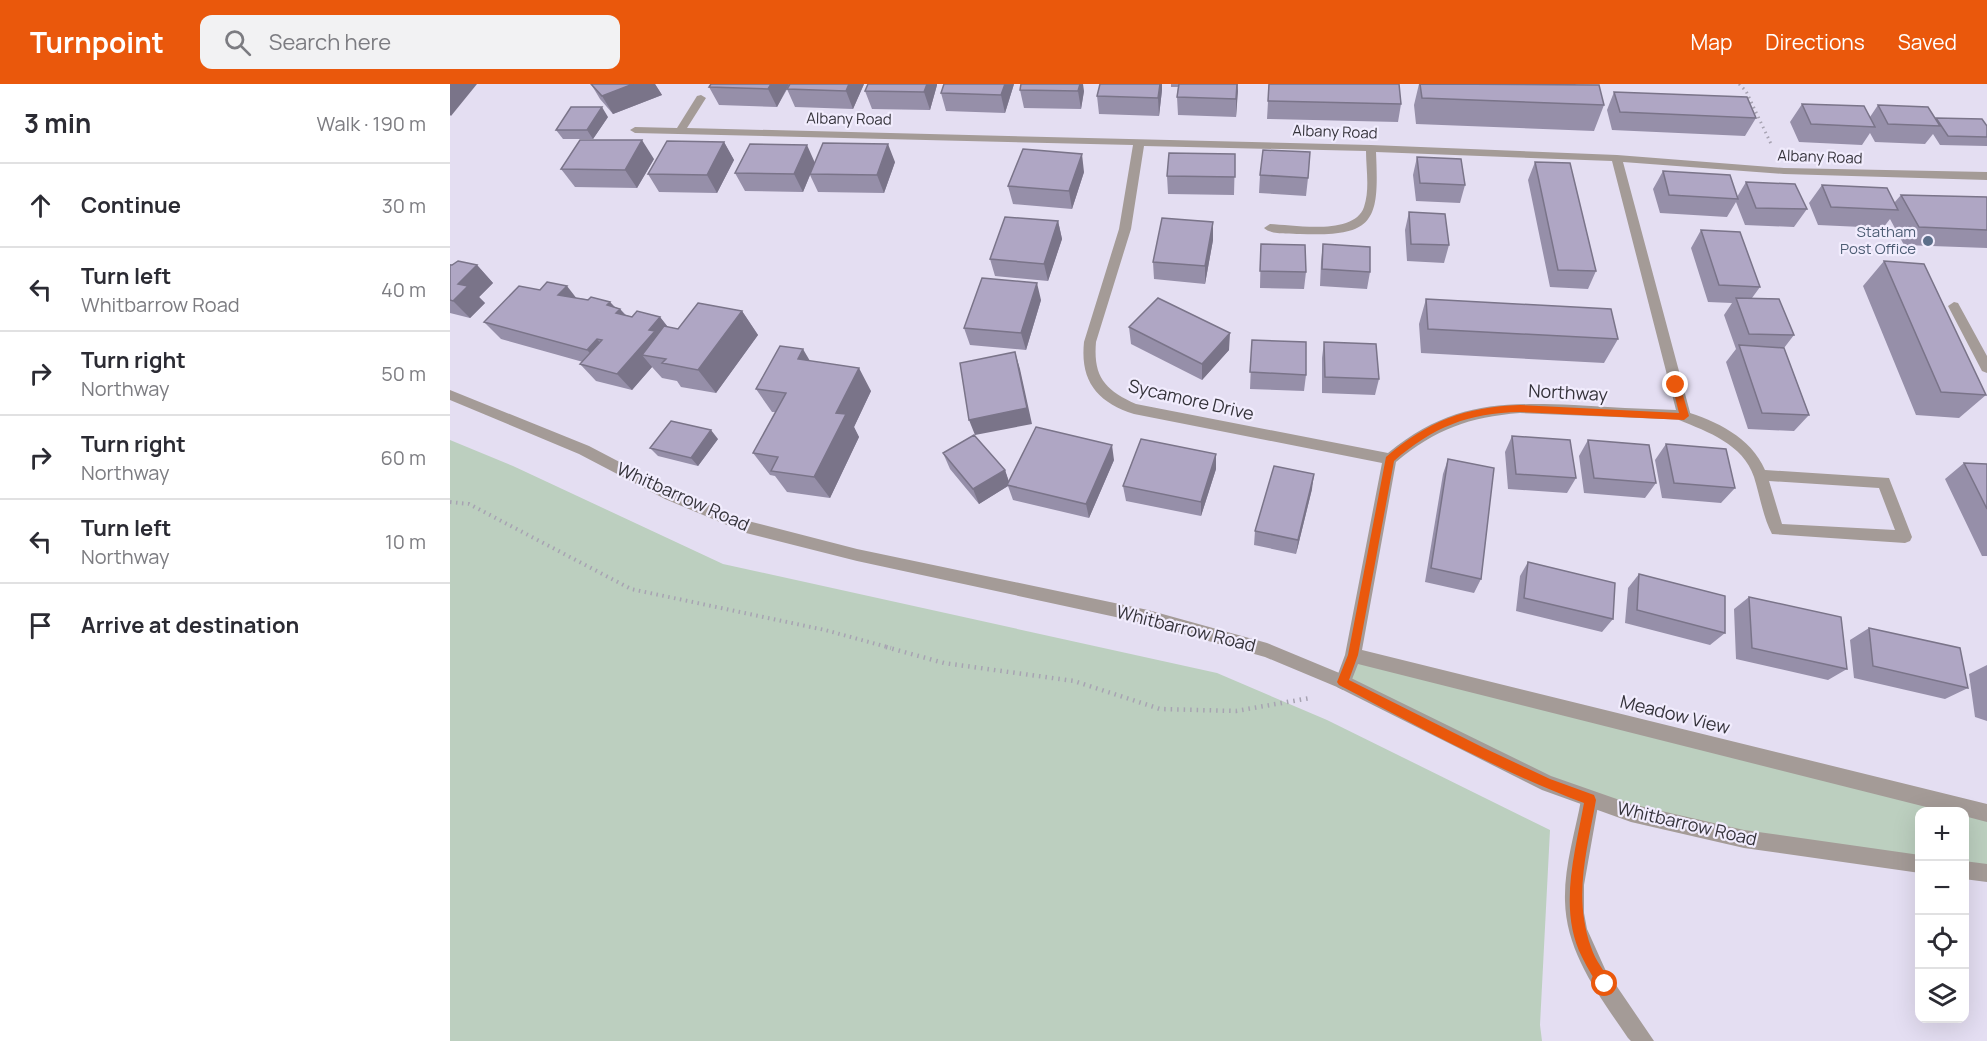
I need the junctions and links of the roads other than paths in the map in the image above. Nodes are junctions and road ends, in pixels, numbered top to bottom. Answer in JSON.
{"nodes":[{"id":1,"x":701,"y":98,"type":"dead end"},
{"id":2,"x":636,"y":130,"type":"dead end"},
{"id":3,"x":681,"y":130,"type":"junction"},
{"id":4,"x":1139,"y":141,"type":"junction"},
{"id":5,"x":1371,"y":148,"type":"junction"},
{"id":6,"x":1617,"y":158,"type":"junction"},
{"id":7,"x":1987,"y":176,"type":"edge"},
{"id":8,"x":1270,"y":228,"type":"dead end"},
{"id":9,"x":1954,"y":306,"type":"dead end"},
{"id":10,"x":1983,"y":352,"type":"edge"},
{"id":11,"x":1987,"y":368,"type":"edge"},
{"id":12,"x":450,"y":395,"type":"edge"},
{"id":13,"x":1684,"y":416,"type":"junction"},
{"id":14,"x":1390,"y":459,"type":"junction"},
{"id":15,"x":1760,"y":475,"type":"junction"},
{"id":16,"x":1353,"y":655,"type":"junction"},
{"id":17,"x":1342,"y":682,"type":"junction"},
{"id":18,"x":1590,"y":800,"type":"junction"},
{"id":19,"x":1987,"y":813,"type":"edge"},
{"id":20,"x":1915,"y":863,"type":"edge"},
{"id":21,"x":1969,"y":871,"type":"edge"},
{"id":22,"x":1987,"y":873,"type":"edge"},
{"id":23,"x":1644,"y":1041,"type":"edge"}],
"edges":[{"from":1,"to":3,"type":"street"},
{"from":2,"to":3,"type":"street","name":"Albany Road"},
{"from":3,"to":4,"type":"street","name":"Albany Road"},
{"from":4,"to":5,"type":"street","name":"Albany Road"},
{"from":4,"to":14,"type":"street","name":"Sycamore Drive"},
{"from":5,"to":6,"type":"street","name":"Albany Road"},
{"from":5,"to":8,"type":"street"},
{"from":6,"to":7,"type":"street","name":"Albany Road"},
{"from":6,"to":13,"type":"street"},
{"from":9,"to":10,"type":"street"},
{"from":10,"to":11,"type":"street"},
{"from":12,"to":17,"type":"street","name":"Whitbarrow Road"},
{"from":13,"to":14,"type":"street","name":"Northway"},
{"from":13,"to":15,"type":"street"},
{"from":14,"to":16,"type":"street"},
{"from":15,"to":15,"type":"street"},
{"from":16,"to":17,"type":"street"},
{"from":16,"to":19,"type":"street","name":"Meadow View"},
{"from":17,"to":18,"type":"street","name":"Whitbarrow Road"},
{"from":18,"to":20,"type":"street","name":"Whitbarrow Road"},
{"from":18,"to":23,"type":"street"},
{"from":21,"to":22,"type":"street"}]}
